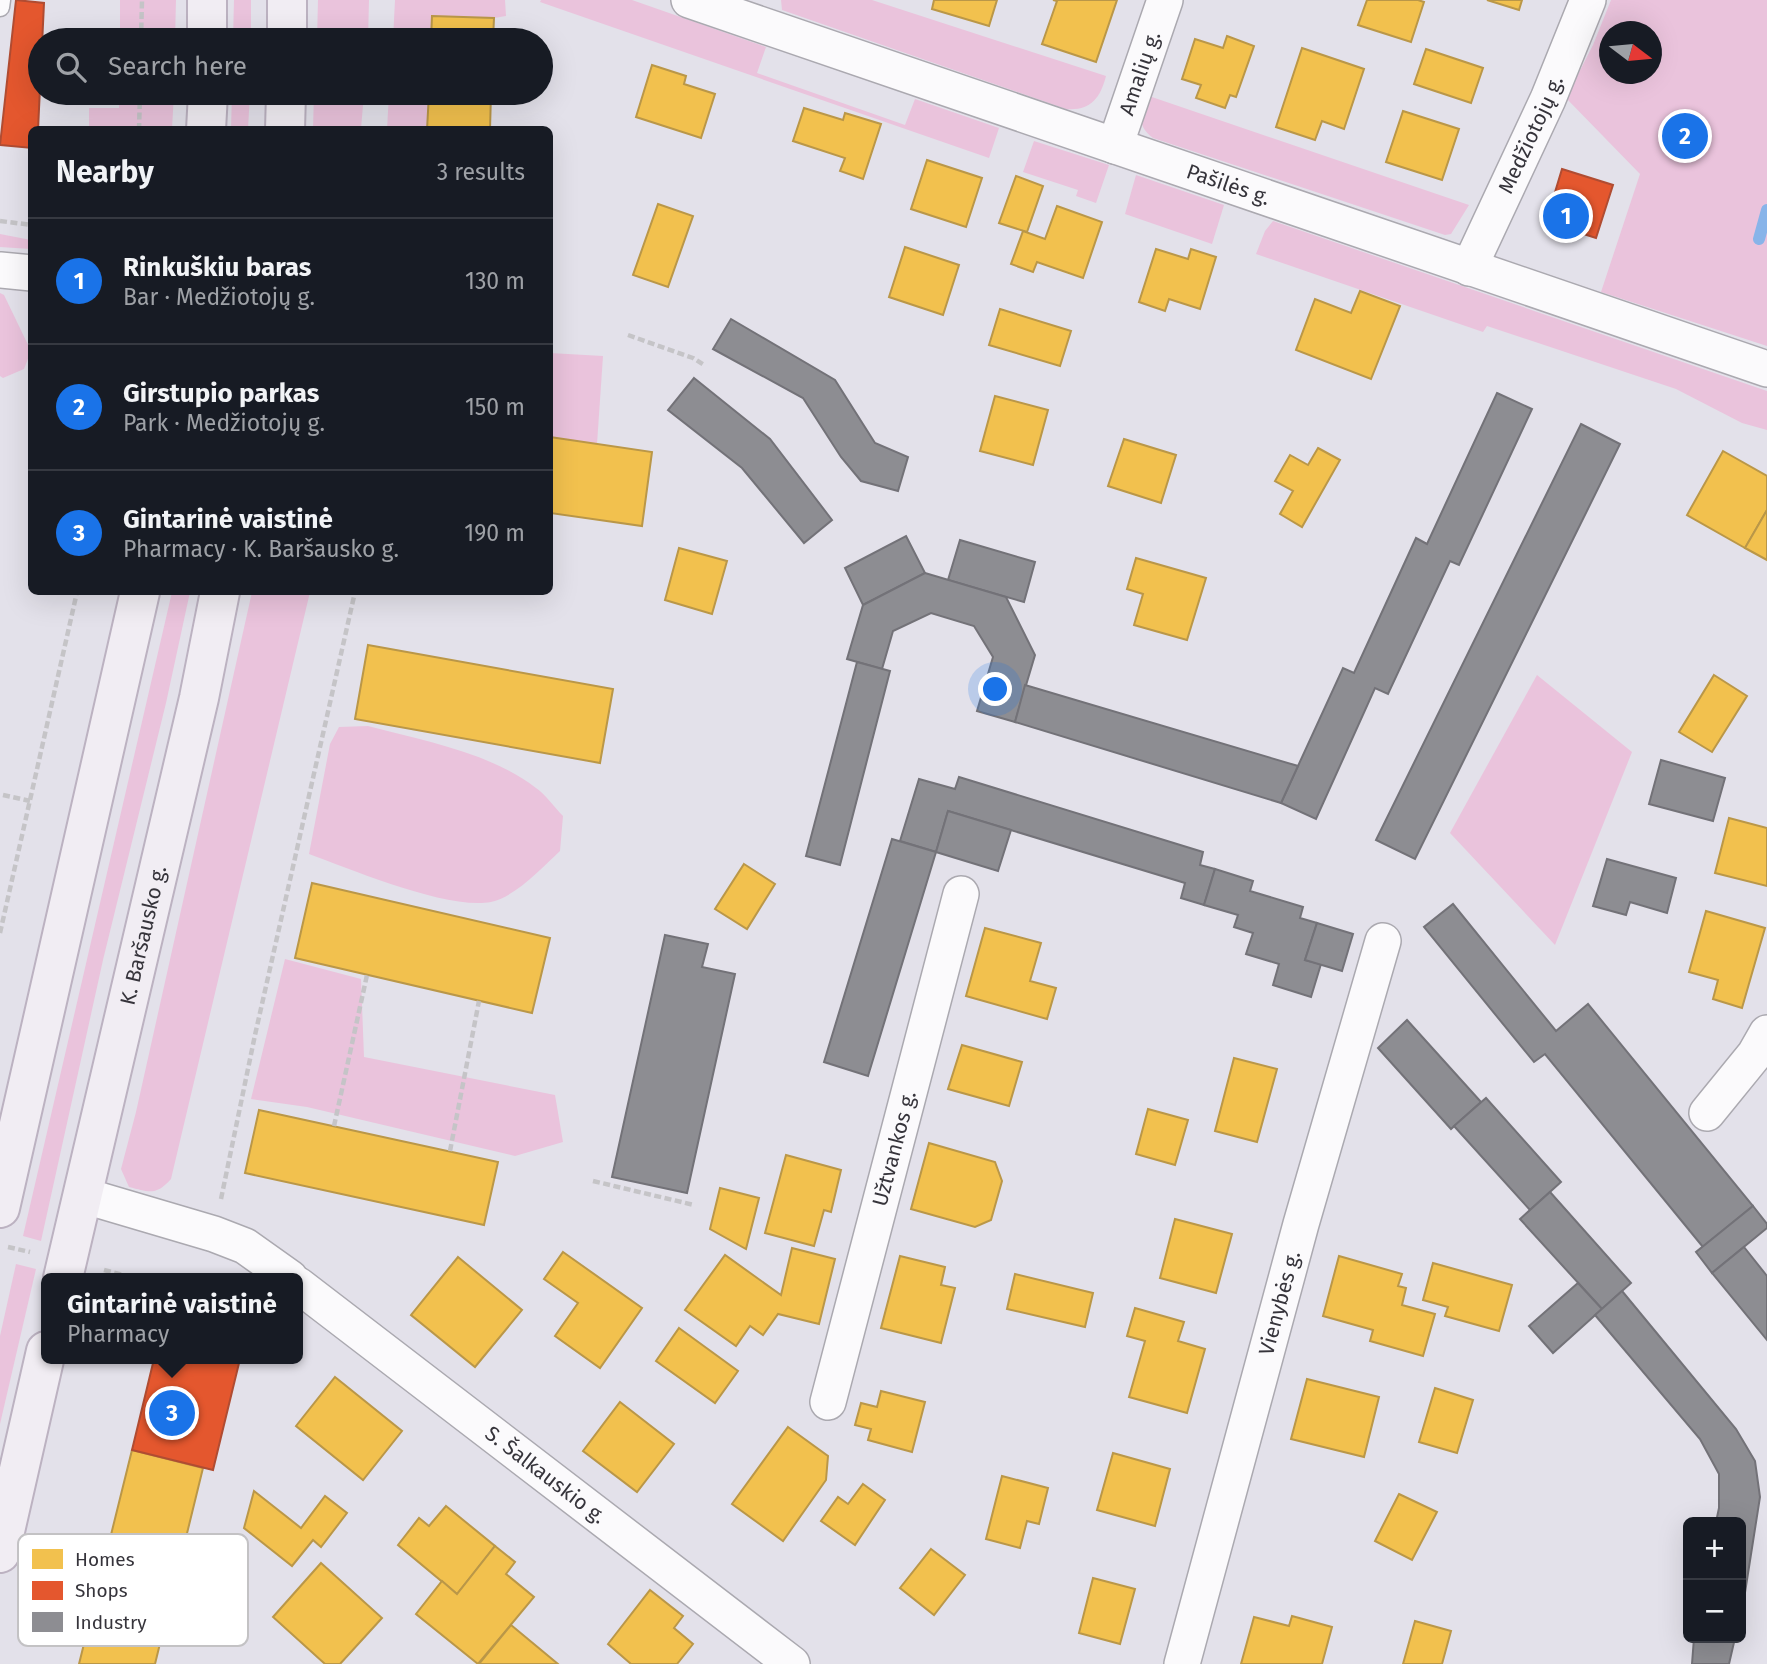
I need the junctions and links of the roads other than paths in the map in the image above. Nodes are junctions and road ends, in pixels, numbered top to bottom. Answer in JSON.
{"nodes":[{"id":1,"x":1,"y":0,"type":"edge"},
{"id":2,"x":207,"y":0,"type":"edge"},
{"id":3,"x":287,"y":0,"type":"edge"},
{"id":4,"x":689,"y":0,"type":"edge"},
{"id":5,"x":1165,"y":0,"type":"edge"},
{"id":6,"x":1588,"y":0,"type":"edge"},
{"id":7,"x":0,"y":7,"type":"edge"},
{"id":8,"x":746,"y":10,"type":"edge"},
{"id":9,"x":207,"y":28,"type":"edge"},
{"id":10,"x":286,"y":28,"type":"edge"},
{"id":11,"x":207,"y":105,"type":"edge"},
{"id":12,"x":286,"y":105,"type":"edge"},
{"id":13,"x":206,"y":126,"type":"edge"},
{"id":14,"x":285,"y":126,"type":"edge"},
{"id":15,"x":1115,"y":146,"type":"junction"},
{"id":16,"x":1469,"y":268,"type":"junction"},
{"id":17,"x":0,"y":270,"type":"edge"},
{"id":18,"x":28,"y":273,"type":"edge"},
{"id":19,"x":1767,"y":369,"type":"edge"},
{"id":20,"x":140,"y":595,"type":"edge"},
{"id":21,"x":219,"y":595,"type":"edge"},
{"id":22,"x":961,"y":894,"type":"dead end"},
{"id":23,"x":1383,"y":941,"type":"dead end"},
{"id":24,"x":1767,"y":1033,"type":"edge"},
{"id":25,"x":1707,"y":1113,"type":"dead end"},
{"id":26,"x":82,"y":1195,"type":"junction"},
{"id":27,"x":0,"y":1208,"type":"edge"},
{"id":28,"x":64,"y":1273,"type":"edge"},
{"id":29,"x":283,"y":1273,"type":"edge"},
{"id":30,"x":303,"y":1288,"type":"edge"},
{"id":31,"x":43,"y":1364,"type":"edge"},
{"id":32,"x":828,"y":1402,"type":"dead end"},
{"id":33,"x":0,"y":1553,"type":"edge"},
{"id":34,"x":792,"y":1664,"type":"edge"},
{"id":35,"x":1182,"y":1664,"type":"edge"}],
"edges":[{"from":1,"to":7,"type":"lane"},
{"from":2,"to":9,"type":"main road"},
{"from":3,"to":10,"type":"main road"},
{"from":4,"to":8,"type":"street","name":"Pašilės g."},
{"from":5,"to":15,"type":"street","name":"Amalių g."},
{"from":6,"to":16,"type":"street","name":"Medžiotojų g."},
{"from":8,"to":15,"type":"street","name":"Pašilės g."},
{"from":11,"to":13,"type":"main road"},
{"from":12,"to":14,"type":"main road"},
{"from":15,"to":16,"type":"street","name":"Pašilės g."},
{"from":16,"to":19,"type":"street","name":"Pašilės g."},
{"from":17,"to":18,"type":"street"},
{"from":20,"to":27,"type":"main road"},
{"from":21,"to":26,"type":"main road","name":"K. Baršausko g."},
{"from":22,"to":32,"type":"street","name":"Užtvankos g."},
{"from":23,"to":35,"type":"street","name":"Vienybės g."},
{"from":24,"to":25,"type":"street"},
{"from":26,"to":28,"type":"main road","name":"K. Baršausko g."},
{"from":26,"to":29,"type":"street"},
{"from":30,"to":34,"type":"street","name":"S. Šalkauskio g."},
{"from":31,"to":33,"type":"main road"}]}
